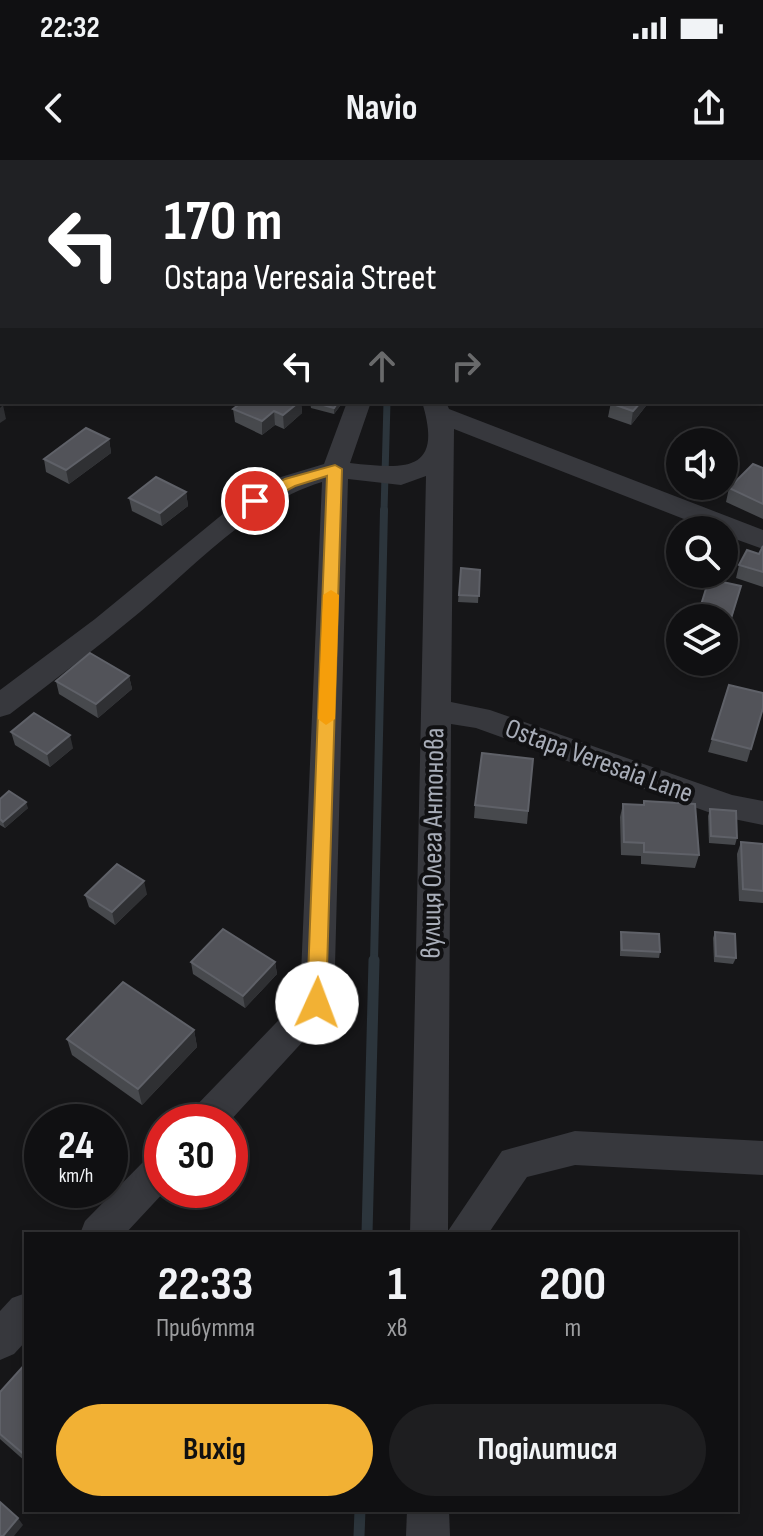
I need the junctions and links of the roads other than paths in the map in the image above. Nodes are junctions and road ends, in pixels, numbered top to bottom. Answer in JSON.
{"nodes":[{"id":1,"x":358,"y":404,"type":"edge"},
{"id":2,"x":438,"y":408,"type":"edge"},
{"id":3,"x":439,"y":453,"type":"junction"},
{"id":4,"x":335,"y":469,"type":"junction"},
{"id":5,"x":763,"y":540,"type":"edge"},
{"id":6,"x":0,"y":706,"type":"edge"},
{"id":7,"x":435,"y":710,"type":"junction"},
{"id":8,"x":763,"y":813,"type":"edge"},
{"id":9,"x":222,"y":1104,"type":"edge"},
{"id":10,"x":763,"y":1158,"type":"edge"},
{"id":11,"x":144,"y":1187,"type":"edge"},
{"id":12,"x":101,"y":1232,"type":"edge"},
{"id":13,"x":429,"y":1232,"type":"edge"},
{"id":14,"x":467,"y":1232,"type":"edge"},
{"id":15,"x":24,"y":1314,"type":"edge"},
{"id":16,"x":0,"y":1340,"type":"edge"},
{"id":17,"x":428,"y":1512,"type":"edge"},
{"id":18,"x":428,"y":1536,"type":"edge"}],
"edges":[{"from":1,"to":4,"type":"street"},
{"from":2,"to":3,"type":"street","name":"вулиця Олега Антонова"},
{"from":2,"to":5,"type":"street"},
{"from":3,"to":4,"type":"street"},
{"from":3,"to":7,"type":"street","name":"вулиця Олега Антонова"},
{"from":4,"to":6,"type":"street"},
{"from":4,"to":9,"type":"street"},
{"from":7,"to":8,"type":"street","name":"Ostapa Veresaia Lane"},
{"from":7,"to":13,"type":"street","name":"вулиця Олега Антонова"},
{"from":10,"to":14,"type":"street"},
{"from":11,"to":12,"type":"street"},
{"from":15,"to":16,"type":"street"},
{"from":17,"to":18,"type":"street"}]}
